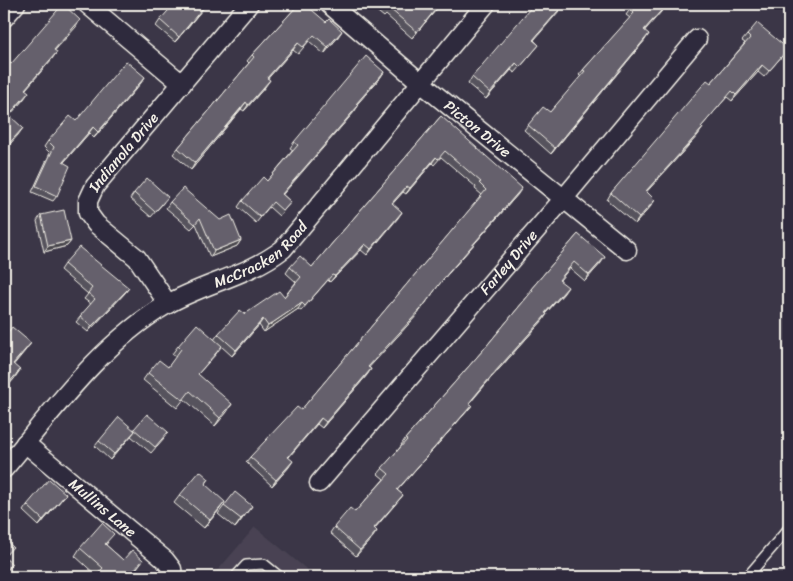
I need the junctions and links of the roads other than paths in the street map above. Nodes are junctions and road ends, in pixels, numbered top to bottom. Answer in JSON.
{"nodes":[{"id":1,"x":16,"y":4,"type":"edge"},
{"id":2,"x":87,"y":4,"type":"edge"},
{"id":3,"x":249,"y":4,"type":"edge"},
{"id":4,"x":330,"y":4,"type":"edge"},
{"id":5,"x":486,"y":4,"type":"edge"},
{"id":6,"x":4,"y":18,"type":"edge"},
{"id":7,"x":697,"y":39,"type":"dead end"},
{"id":8,"x":421,"y":83,"type":"junction"},
{"id":9,"x":182,"y":84,"type":"junction"},
{"id":10,"x":564,"y":198,"type":"junction"},
{"id":11,"x":627,"y":250,"type":"dead end"},
{"id":12,"x":168,"y":304,"type":"junction"},
{"id":13,"x":12,"y":455,"type":"edge"},
{"id":14,"x":319,"y":483,"type":"dead end"},
{"id":15,"x":789,"y":528,"type":"edge"},
{"id":16,"x":173,"y":577,"type":"edge"},
{"id":17,"x":235,"y":577,"type":"edge"},
{"id":18,"x":280,"y":577,"type":"edge"},
{"id":19,"x":747,"y":577,"type":"edge"}],
"edges":[{"from":1,"to":6,"type":"street"},
{"from":2,"to":9,"type":"street"},
{"from":3,"to":9,"type":"street","name":"Indianola Drive"},
{"from":4,"to":8,"type":"street","name":"Picton Drive"},
{"from":5,"to":8,"type":"street","name":"McCracken Road"},
{"from":7,"to":10,"type":"street","name":"Farley Drive"},
{"from":8,"to":10,"type":"street","name":"Picton Drive"},
{"from":8,"to":12,"type":"street","name":"McCracken Road"},
{"from":9,"to":12,"type":"street","name":"Indianola Drive"},
{"from":10,"to":11,"type":"street","name":"Picton Drive"},
{"from":10,"to":14,"type":"street","name":"Farley Drive"},
{"from":12,"to":13,"type":"street","name":"McCracken Road"},
{"from":13,"to":16,"type":"street","name":"Mullins Lane"},
{"from":15,"to":19,"type":"lane"},
{"from":17,"to":18,"type":"lane"}]}
